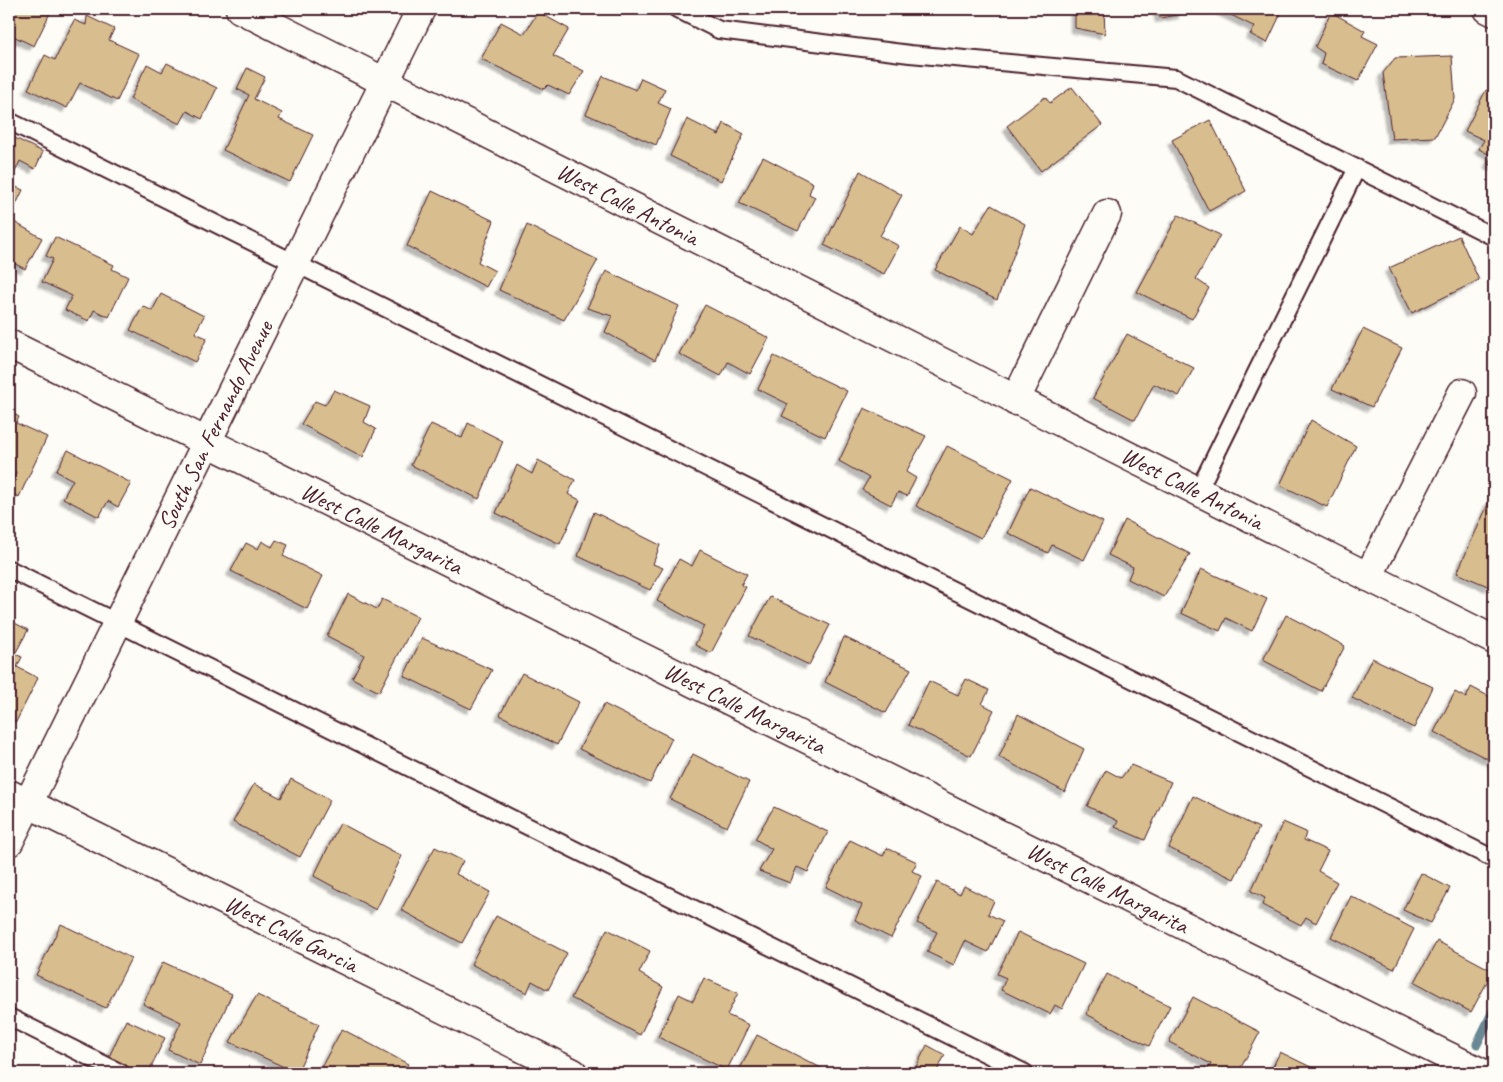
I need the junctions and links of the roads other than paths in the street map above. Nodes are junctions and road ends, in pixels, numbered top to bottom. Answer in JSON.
{"nodes":[{"id":1,"x":240,"y":9,"type":"edge"},
{"id":2,"x":421,"y":9,"type":"edge"},
{"id":3,"x":676,"y":9,"type":"edge"},
{"id":4,"x":1488,"y":9,"type":"edge"},
{"id":5,"x":1494,"y":12,"type":"edge"},
{"id":6,"x":384,"y":80,"type":"junction"},
{"id":7,"x":9,"y":121,"type":"edge"},
{"id":8,"x":1357,"y":168,"type":"junction"},
{"id":9,"x":1106,"y":214,"type":"dead end"},
{"id":10,"x":1494,"y":237,"type":"edge"},
{"id":11,"x":294,"y":263,"type":"junction"},
{"id":12,"x":9,"y":344,"type":"edge"},
{"id":13,"x":1462,"y":393,"type":"dead end"},
{"id":14,"x":1015,"y":401,"type":"junction"},
{"id":15,"x":206,"y":442,"type":"junction"},
{"id":16,"x":1198,"y":491,"type":"junction"},
{"id":17,"x":9,"y":569,"type":"edge"},
{"id":18,"x":1368,"y":577,"type":"junction"},
{"id":19,"x":117,"y":622,"type":"junction"},
{"id":20,"x":1494,"y":640,"type":"edge"},
{"id":21,"x":18,"y":799,"type":"edge"},
{"id":22,"x":9,"y":842,"type":"edge"},
{"id":23,"x":1494,"y":860,"type":"edge"},
{"id":24,"x":9,"y":1017,"type":"edge"},
{"id":25,"x":121,"y":1073,"type":"edge"},
{"id":26,"x":573,"y":1073,"type":"edge"},
{"id":27,"x":1025,"y":1073,"type":"edge"},
{"id":28,"x":1482,"y":1073,"type":"edge"}],
"edges":[{"from":1,"to":6,"type":"street","name":"West Calle Antonia"},
{"from":2,"to":6,"type":"street","name":"South San Fernando Avenue"},
{"from":3,"to":8,"type":"lane"},
{"from":4,"to":5,"type":"street"},
{"from":6,"to":11,"type":"street","name":"South San Fernando Avenue"},
{"from":6,"to":14,"type":"street","name":"West Calle Antonia"},
{"from":7,"to":11,"type":"lane"},
{"from":8,"to":10,"type":"lane"},
{"from":8,"to":16,"type":"lane"},
{"from":9,"to":14,"type":"street"},
{"from":11,"to":15,"type":"street","name":"South San Fernando Avenue"},
{"from":11,"to":23,"type":"lane"},
{"from":12,"to":15,"type":"street","name":"West Calle Margarita"},
{"from":13,"to":18,"type":"street"},
{"from":14,"to":16,"type":"street","name":"West Calle Antonia"},
{"from":15,"to":19,"type":"street","name":"South San Fernando Avenue"},
{"from":15,"to":28,"type":"street","name":"West Calle Margarita"},
{"from":16,"to":18,"type":"street","name":"West Calle Antonia"},
{"from":17,"to":19,"type":"lane"},
{"from":18,"to":20,"type":"street","name":"West Calle Antonia"},
{"from":19,"to":21,"type":"street","name":"South San Fernando Avenue"},
{"from":19,"to":27,"type":"lane"},
{"from":21,"to":22,"type":"street","name":"South San Fernando Avenue"},
{"from":21,"to":26,"type":"street","name":"West Calle Garcia"},
{"from":24,"to":25,"type":"lane"}]}
